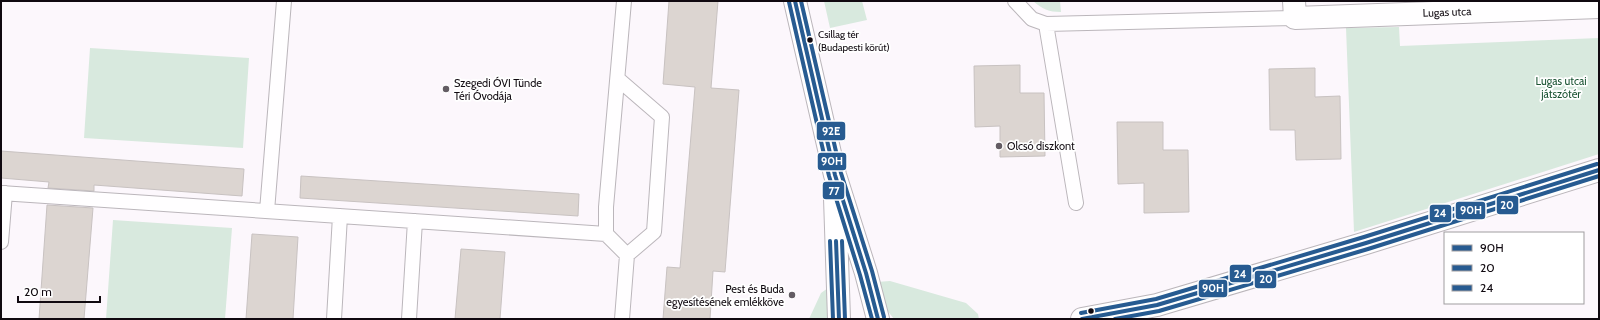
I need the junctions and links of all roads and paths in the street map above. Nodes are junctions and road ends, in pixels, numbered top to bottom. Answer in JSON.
{"nodes":[{"id":1,"x":284,"y":1,"type":"edge"},
{"id":2,"x":624,"y":1,"type":"edge"},
{"id":3,"x":795,"y":1,"type":"edge"},
{"id":4,"x":1015,"y":1,"type":"edge"},
{"id":5,"x":1599,"y":7,"type":"edge"},
{"id":6,"x":1295,"y":9,"type":"edge"},
{"id":7,"x":1046,"y":24,"type":"junction"},
{"id":8,"x":618,"y":79,"type":"junction"},
{"id":9,"x":1599,"y":170,"type":"edge"},
{"id":10,"x":835,"y":175,"type":"junction"},
{"id":11,"x":3,"y":193,"type":"edge"},
{"id":12,"x":1076,"y":203,"type":"dead end"},
{"id":13,"x":267,"y":211,"type":"junction"},
{"id":14,"x":340,"y":216,"type":"junction"},
{"id":15,"x":415,"y":221,"type":"junction"},
{"id":16,"x":606,"y":234,"type":"junction"},
{"id":17,"x":1,"y":242,"type":"edge"},
{"id":18,"x":627,"y":256,"type":"junction"},
{"id":19,"x":1157,"y":305,"type":"junction"},
{"id":20,"x":334,"y":319,"type":"edge"},
{"id":21,"x":409,"y":319,"type":"edge"},
{"id":22,"x":622,"y":319,"type":"edge"},
{"id":23,"x":839,"y":319,"type":"edge"},
{"id":24,"x":878,"y":319,"type":"edge"},
{"id":25,"x":1082,"y":319,"type":"edge"},
{"id":26,"x":1127,"y":319,"type":"edge"}],
"edges":[{"from":1,"to":13,"type":"lane"},
{"from":2,"to":8,"type":"lane"},
{"from":3,"to":10,"type":"street"},
{"from":4,"to":7,"type":"lane"},
{"from":5,"to":6,"type":"street","name":"Lugas utca"},
{"from":6,"to":7,"type":"lane"},
{"from":7,"to":12,"type":"lane"},
{"from":8,"to":16,"type":"lane"},
{"from":8,"to":18,"type":"lane"},
{"from":9,"to":19,"type":"street"},
{"from":10,"to":23,"type":"street"},
{"from":10,"to":24,"type":"street"},
{"from":11,"to":13,"type":"lane"},
{"from":11,"to":17,"type":"lane"},
{"from":13,"to":14,"type":"lane"},
{"from":14,"to":15,"type":"lane"},
{"from":14,"to":20,"type":"lane"},
{"from":15,"to":16,"type":"lane"},
{"from":15,"to":21,"type":"lane"},
{"from":16,"to":18,"type":"lane"},
{"from":18,"to":22,"type":"lane"},
{"from":19,"to":25,"type":"street"},
{"from":19,"to":26,"type":"street"}]}
